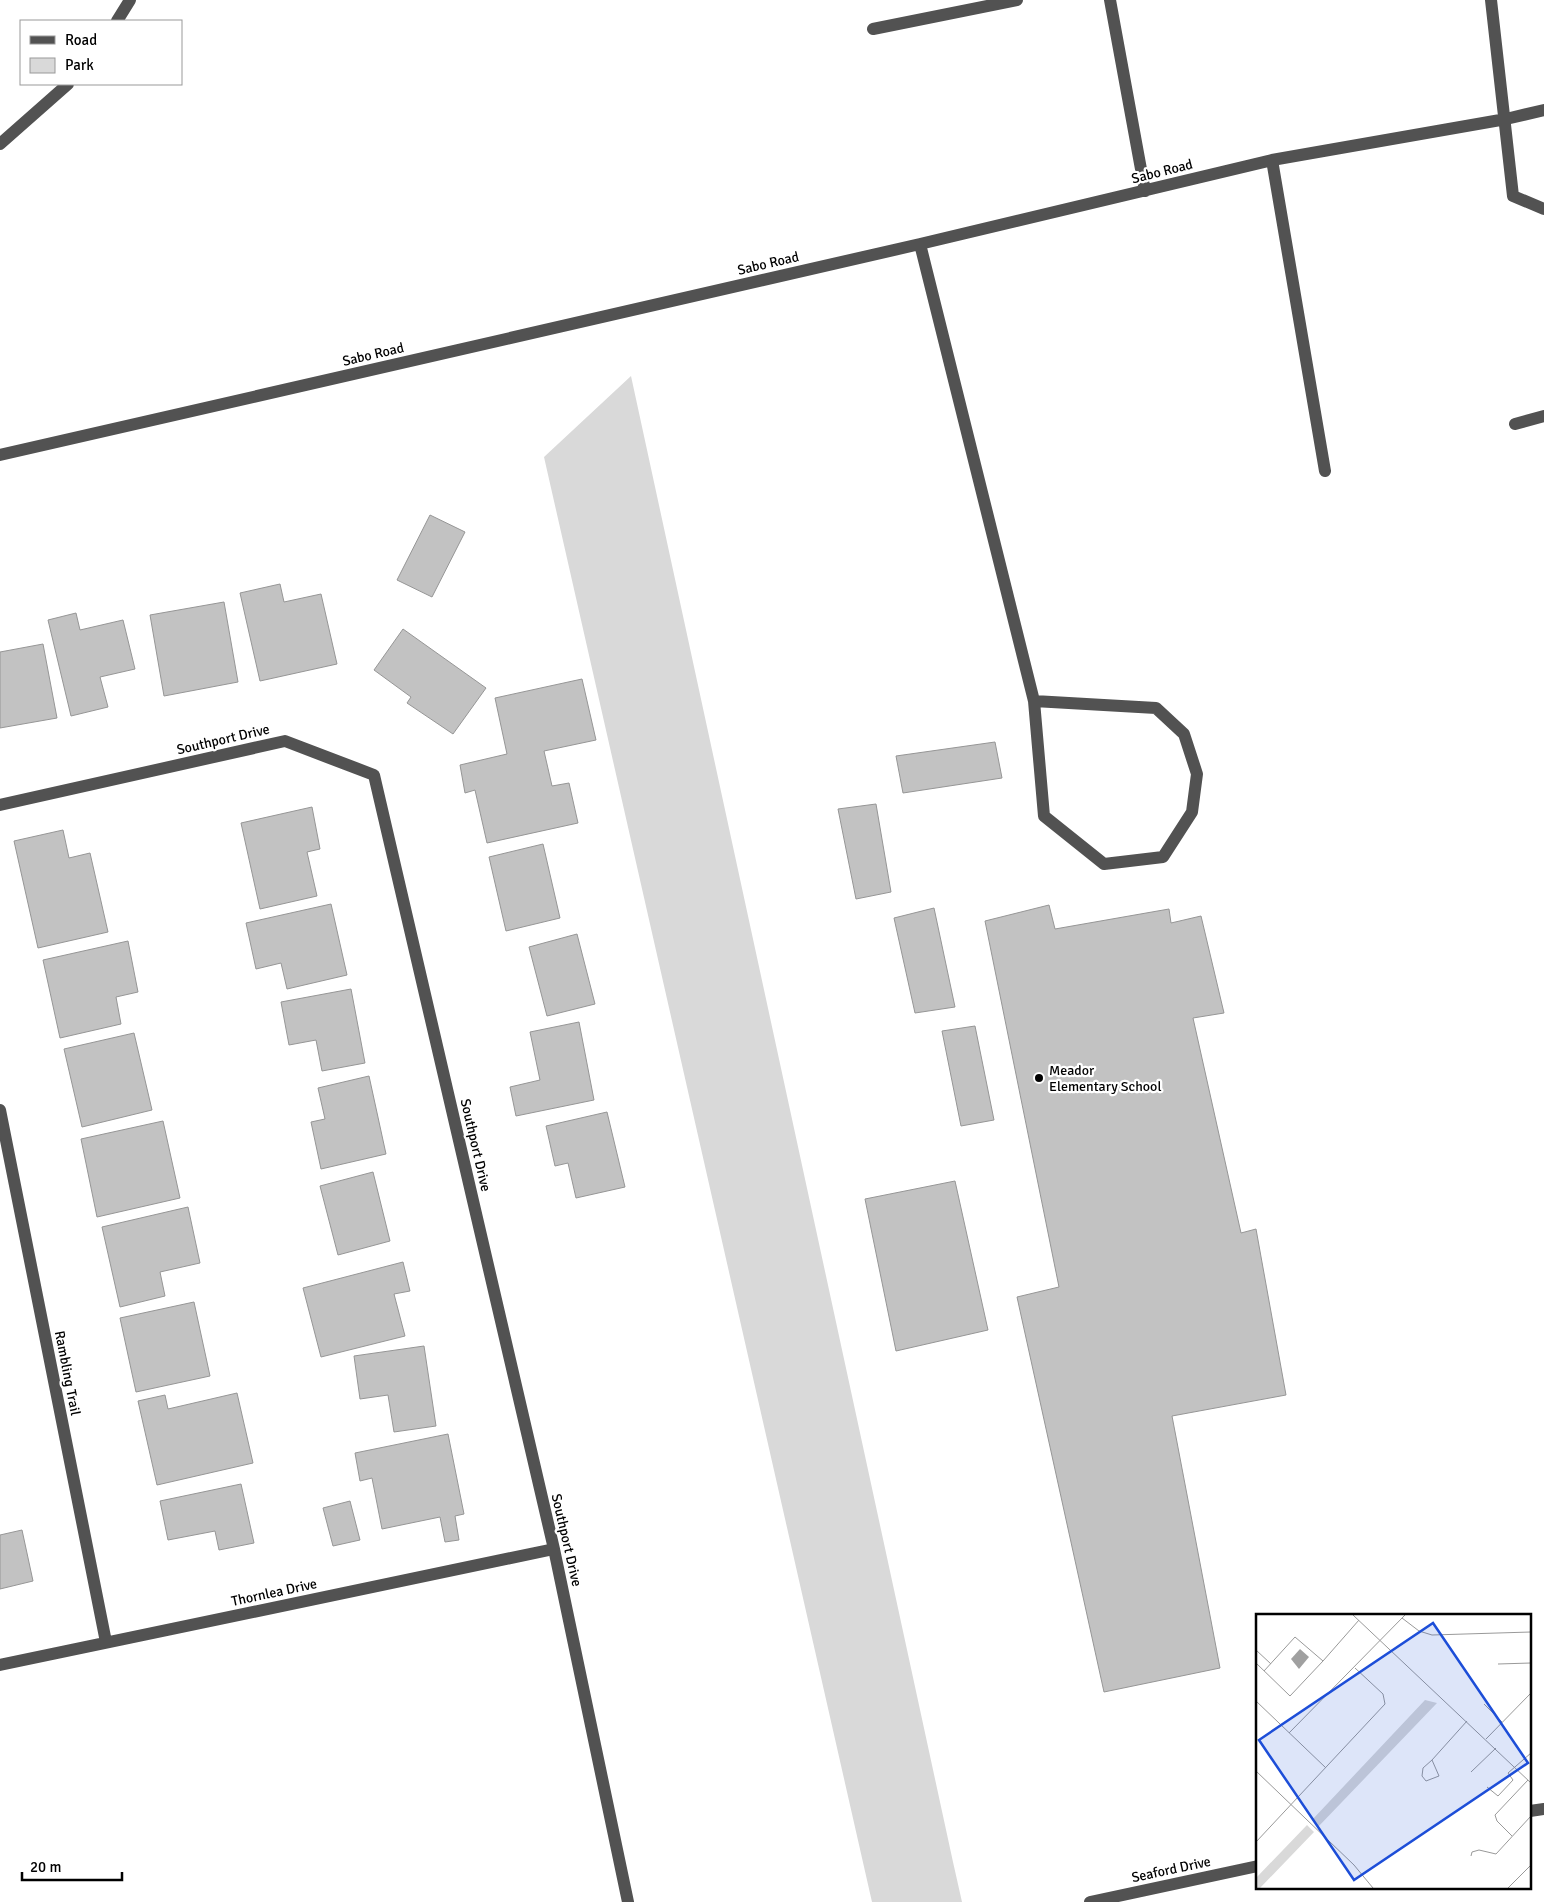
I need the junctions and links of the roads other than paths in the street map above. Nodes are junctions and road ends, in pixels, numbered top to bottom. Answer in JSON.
{"nodes":[{"id":1,"x":130,"y":0,"type":"edge"},
{"id":2,"x":1017,"y":0,"type":"edge"},
{"id":3,"x":1110,"y":0,"type":"edge"},
{"id":4,"x":1491,"y":0,"type":"edge"},
{"id":5,"x":118,"y":20,"type":"edge"},
{"id":6,"x":873,"y":29,"type":"dead end"},
{"id":7,"x":67,"y":85,"type":"edge"},
{"id":8,"x":1544,"y":110,"type":"edge"},
{"id":9,"x":1506,"y":119,"type":"junction"},
{"id":10,"x":0,"y":144,"type":"edge"},
{"id":11,"x":1272,"y":160,"type":"junction"},
{"id":12,"x":1145,"y":191,"type":"junction"},
{"id":13,"x":1544,"y":209,"type":"edge"},
{"id":14,"x":920,"y":244,"type":"junction"},
{"id":15,"x":1544,"y":416,"type":"edge"},
{"id":16,"x":1515,"y":424,"type":"dead end"},
{"id":17,"x":0,"y":455,"type":"edge"},
{"id":18,"x":1325,"y":471,"type":"dead end"},
{"id":19,"x":1034,"y":701,"type":"junction"},
{"id":20,"x":0,"y":804,"type":"edge"},
{"id":21,"x":0,"y":1110,"type":"edge"},
{"id":22,"x":554,"y":1549,"type":"junction"},
{"id":23,"x":106,"y":1642,"type":"junction"},
{"id":24,"x":0,"y":1665,"type":"edge"},
{"id":25,"x":1256,"y":1866,"type":"edge"},
{"id":26,"x":628,"y":1902,"type":"edge"},
{"id":27,"x":1090,"y":1902,"type":"edge"}],
"edges":[{"from":1,"to":5,"type":"street"},
{"from":2,"to":6,"type":"street"},
{"from":3,"to":12,"type":"street"},
{"from":4,"to":9,"type":"street"},
{"from":7,"to":10,"type":"street"},
{"from":8,"to":9,"type":"street","name":"Sabo Road"},
{"from":9,"to":11,"type":"street","name":"Sabo Road"},
{"from":9,"to":13,"type":"street"},
{"from":11,"to":12,"type":"street","name":"Sabo Road"},
{"from":11,"to":18,"type":"street"},
{"from":12,"to":14,"type":"street","name":"Sabo Road"},
{"from":14,"to":17,"type":"street","name":"Sabo Road"},
{"from":14,"to":19,"type":"street"},
{"from":15,"to":16,"type":"street"},
{"from":19,"to":19,"type":"street"},
{"from":20,"to":22,"type":"street","name":"Southport Drive"},
{"from":21,"to":23,"type":"street","name":"Rambling Trail"},
{"from":22,"to":23,"type":"street","name":"Thornlea Drive"},
{"from":22,"to":26,"type":"street","name":"Southport Drive"},
{"from":23,"to":24,"type":"street","name":"Thornlea Drive"},
{"from":25,"to":27,"type":"street","name":"Seaford Drive"}]}
